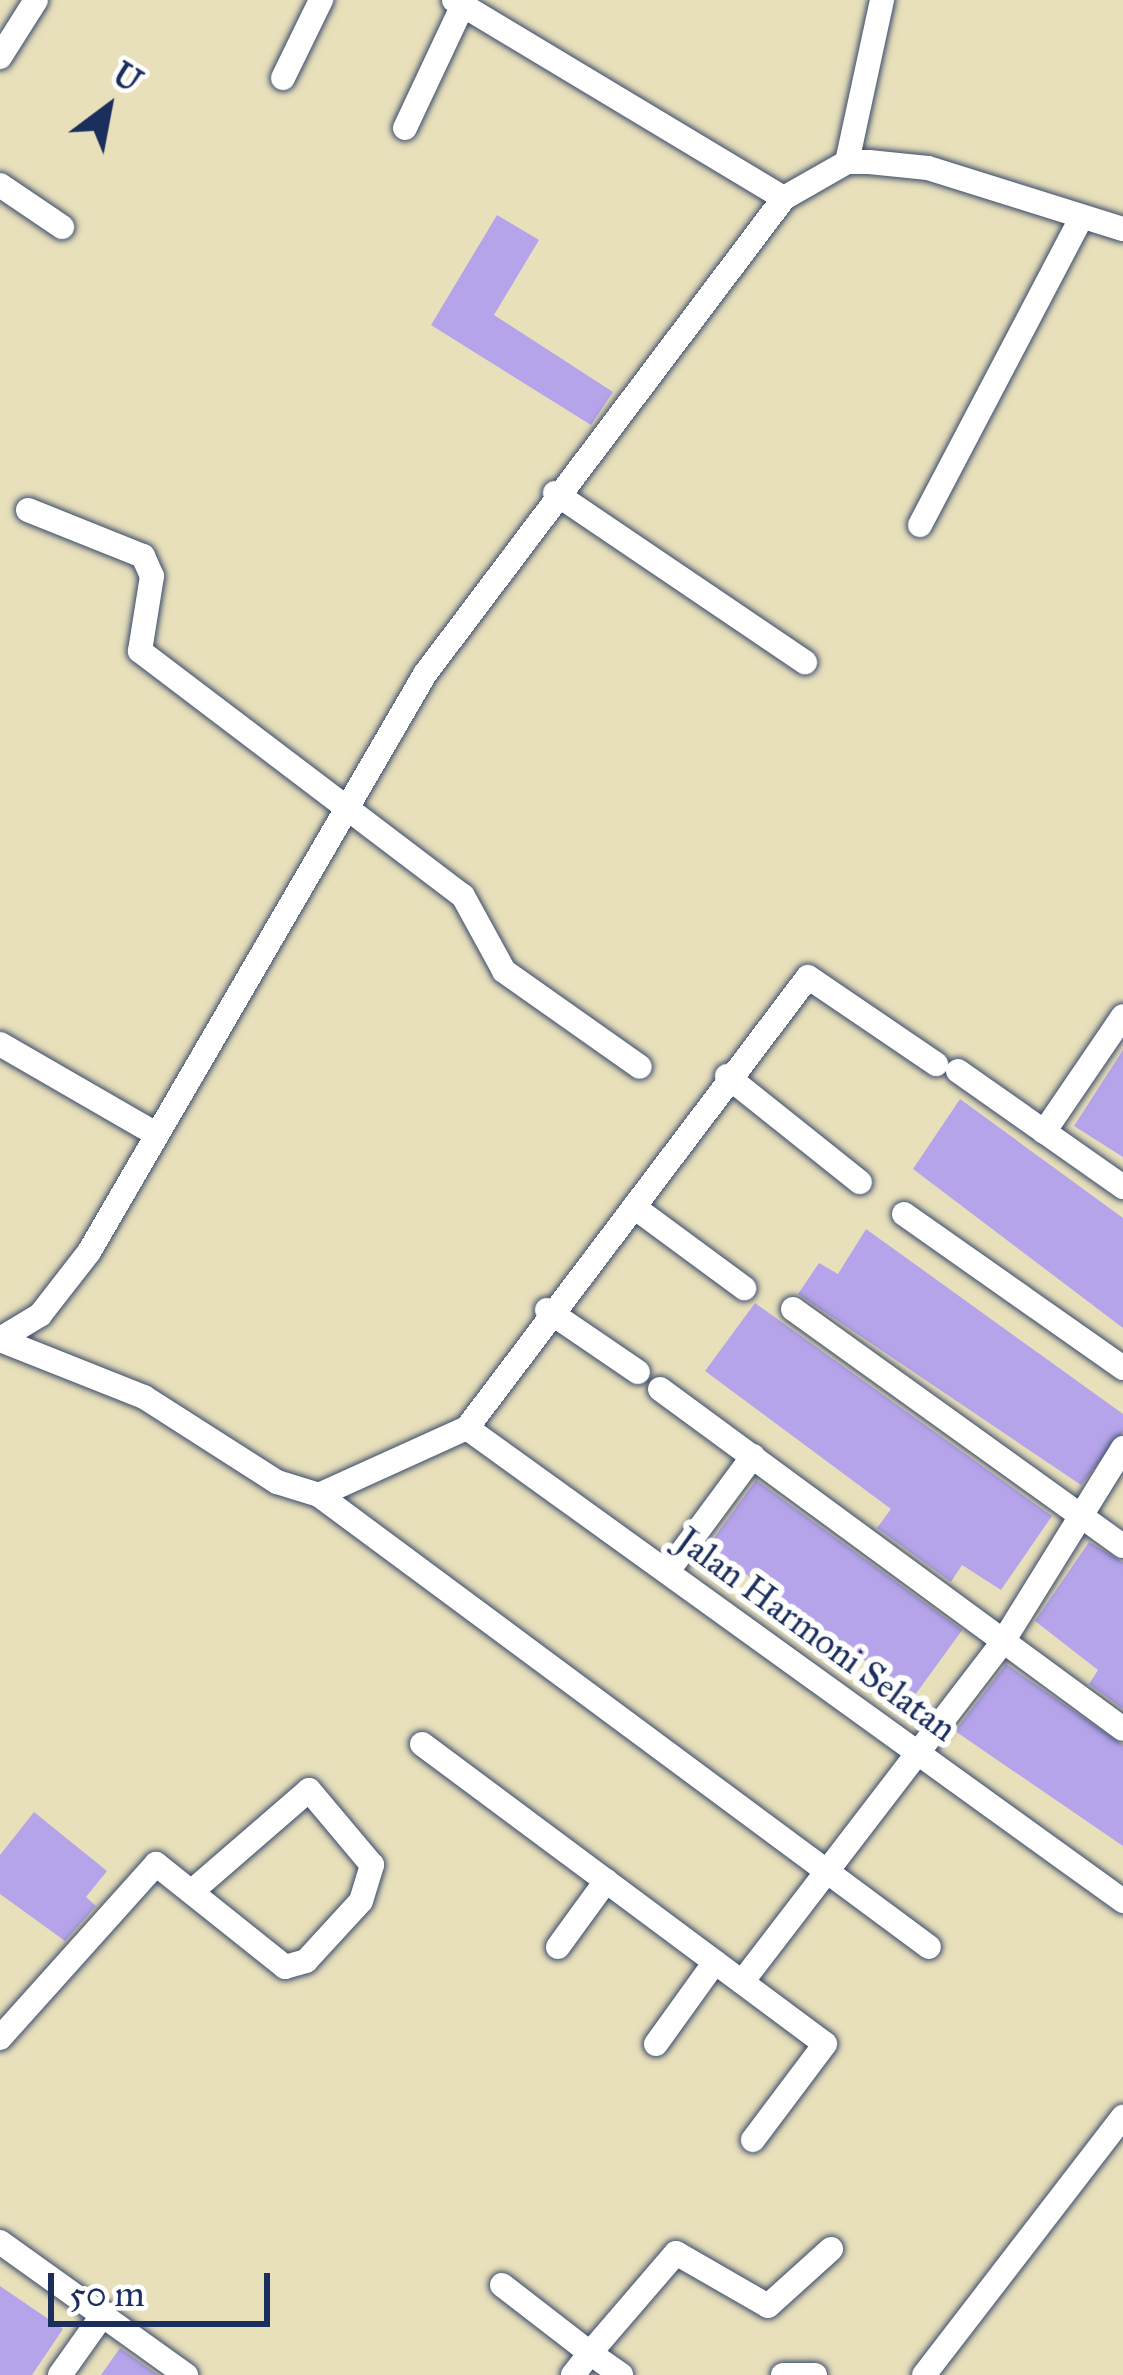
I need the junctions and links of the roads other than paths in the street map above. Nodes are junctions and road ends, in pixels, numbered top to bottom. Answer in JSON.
{"nodes":[{"id":1,"x":36,"y":0,"type":"edge"},
{"id":2,"x":321,"y":0,"type":"edge"},
{"id":3,"x":883,"y":0,"type":"edge"},
{"id":4,"x":459,"y":3,"type":"edge"},
{"id":5,"x":0,"y":57,"type":"edge"},
{"id":6,"x":283,"y":78,"type":"dead end"},
{"id":7,"x":405,"y":128,"type":"dead end"},
{"id":8,"x":847,"y":162,"type":"junction"},
{"id":9,"x":0,"y":185,"type":"edge"},
{"id":10,"x":784,"y":198,"type":"junction"},
{"id":11,"x":1082,"y":217,"type":"junction"},
{"id":12,"x":62,"y":226,"type":"dead end"},
{"id":13,"x":1123,"y":229,"type":"edge"},
{"id":14,"x":555,"y":493,"type":"junction"},
{"id":15,"x":28,"y":510,"type":"dead end"},
{"id":16,"x":920,"y":525,"type":"dead end"},
{"id":17,"x":805,"y":662,"type":"dead end"},
{"id":18,"x":344,"y":802,"type":"junction"},
{"id":19,"x":1123,"y":1016,"type":"edge"},
{"id":20,"x":0,"y":1044,"type":"edge"},
{"id":21,"x":640,"y":1066,"type":"dead end"},
{"id":22,"x":727,"y":1076,"type":"junction"},
{"id":23,"x":1044,"y":1132,"type":"junction"},
{"id":24,"x":154,"y":1133,"type":"junction"},
{"id":25,"x":860,"y":1182,"type":"dead end"},
{"id":26,"x":1123,"y":1187,"type":"edge"},
{"id":27,"x":634,"y":1208,"type":"junction"},
{"id":28,"x":904,"y":1214,"type":"dead end"},
{"id":29,"x":744,"y":1288,"type":"dead end"},
{"id":30,"x":547,"y":1310,"type":"junction"},
{"id":31,"x":793,"y":1310,"type":"dead end"},
{"id":32,"x":2,"y":1340,"type":"edge"},
{"id":33,"x":1123,"y":1368,"type":"edge"},
{"id":34,"x":638,"y":1372,"type":"dead end"},
{"id":35,"x":660,"y":1389,"type":"dead end"},
{"id":36,"x":466,"y":1428,"type":"junction"},
{"id":37,"x":1123,"y":1448,"type":"edge"},
{"id":38,"x":753,"y":1456,"type":"junction"},
{"id":39,"x":319,"y":1495,"type":"junction"},
{"id":40,"x":1079,"y":1510,"type":"junction"},
{"id":41,"x":1123,"y":1546,"type":"edge"},
{"id":42,"x":668,"y":1570,"type":"junction"},
{"id":43,"x":1004,"y":1640,"type":"junction"},
{"id":44,"x":1123,"y":1729,"type":"edge"},
{"id":45,"x":422,"y":1744,"type":"dead end"},
{"id":46,"x":916,"y":1754,"type":"junction"},
{"id":47,"x":827,"y":1870,"type":"junction"},
{"id":48,"x":606,"y":1881,"type":"junction"},
{"id":49,"x":196,"y":1887,"type":"junction"},
{"id":50,"x":1123,"y":1901,"type":"edge"},
{"id":51,"x":558,"y":1947,"type":"dead end"},
{"id":52,"x":929,"y":1948,"type":"dead end"},
{"id":53,"x":715,"y":1962,"type":"junction"},
{"id":54,"x":742,"y":1982,"type":"junction"},
{"id":55,"x":0,"y":2038,"type":"edge"},
{"id":56,"x":656,"y":2044,"type":"dead end"},
{"id":57,"x":1123,"y":2116,"type":"edge"},
{"id":58,"x":753,"y":2140,"type":"dead end"},
{"id":59,"x":0,"y":2242,"type":"edge"},
{"id":60,"x":830,"y":2249,"type":"dead end"},
{"id":61,"x":502,"y":2285,"type":"dead end"},
{"id":62,"x":104,"y":2313,"type":"junction"},
{"id":63,"x":590,"y":2354,"type":"junction"},
{"id":64,"x":60,"y":2375,"type":"edge"},
{"id":65,"x":186,"y":2375,"type":"edge"},
{"id":66,"x":573,"y":2375,"type":"edge"},
{"id":67,"x":621,"y":2375,"type":"edge"},
{"id":68,"x":783,"y":2375,"type":"edge"},
{"id":69,"x":815,"y":2375,"type":"edge"},
{"id":70,"x":924,"y":2375,"type":"edge"}],
"edges":[{"from":1,"to":5,"type":"street"},
{"from":2,"to":6,"type":"street"},
{"from":3,"to":8,"type":"street"},
{"from":4,"to":7,"type":"street"},
{"from":4,"to":10,"type":"street"},
{"from":8,"to":10,"type":"street"},
{"from":8,"to":11,"type":"street"},
{"from":9,"to":12,"type":"street"},
{"from":10,"to":14,"type":"street"},
{"from":11,"to":13,"type":"street"},
{"from":11,"to":16,"type":"street"},
{"from":14,"to":17,"type":"street"},
{"from":14,"to":18,"type":"street"},
{"from":15,"to":18,"type":"street"},
{"from":18,"to":21,"type":"street"},
{"from":18,"to":24,"type":"street"},
{"from":19,"to":23,"type":"street"},
{"from":20,"to":24,"type":"street"},
{"from":22,"to":23,"type":"street"},
{"from":22,"to":25,"type":"street"},
{"from":22,"to":27,"type":"street"},
{"from":23,"to":26,"type":"street"},
{"from":24,"to":32,"type":"street"},
{"from":27,"to":29,"type":"street"},
{"from":27,"to":30,"type":"street"},
{"from":28,"to":33,"type":"street"},
{"from":30,"to":34,"type":"street"},
{"from":30,"to":36,"type":"street"},
{"from":31,"to":40,"type":"street"},
{"from":32,"to":39,"type":"street"},
{"from":35,"to":38,"type":"street"},
{"from":36,"to":39,"type":"street"},
{"from":36,"to":42,"type":"street","name":"Jalan Harmoni Selatan"},
{"from":37,"to":40,"type":"street"},
{"from":38,"to":42,"type":"street"},
{"from":38,"to":43,"type":"street"},
{"from":39,"to":47,"type":"street"},
{"from":40,"to":41,"type":"street"},
{"from":40,"to":43,"type":"street"},
{"from":42,"to":46,"type":"street","name":"Jalan Harmoni Selatan"},
{"from":43,"to":44,"type":"street"},
{"from":43,"to":46,"type":"street"},
{"from":45,"to":48,"type":"street"},
{"from":46,"to":47,"type":"street"},
{"from":46,"to":50,"type":"street","name":"Jalan Harmoni Selatan"},
{"from":47,"to":52,"type":"street"},
{"from":47,"to":54,"type":"street"},
{"from":48,"to":51,"type":"street"},
{"from":48,"to":53,"type":"street"},
{"from":49,"to":49,"type":"street"},
{"from":49,"to":55,"type":"street"},
{"from":53,"to":54,"type":"street"},
{"from":53,"to":56,"type":"street"},
{"from":54,"to":58,"type":"street"},
{"from":57,"to":70,"type":"street"},
{"from":59,"to":62,"type":"street"},
{"from":60,"to":63,"type":"street"},
{"from":61,"to":63,"type":"street"},
{"from":62,"to":64,"type":"street"},
{"from":62,"to":65,"type":"street"},
{"from":63,"to":66,"type":"street"},
{"from":63,"to":67,"type":"street"},
{"from":68,"to":69,"type":"street"}]}
